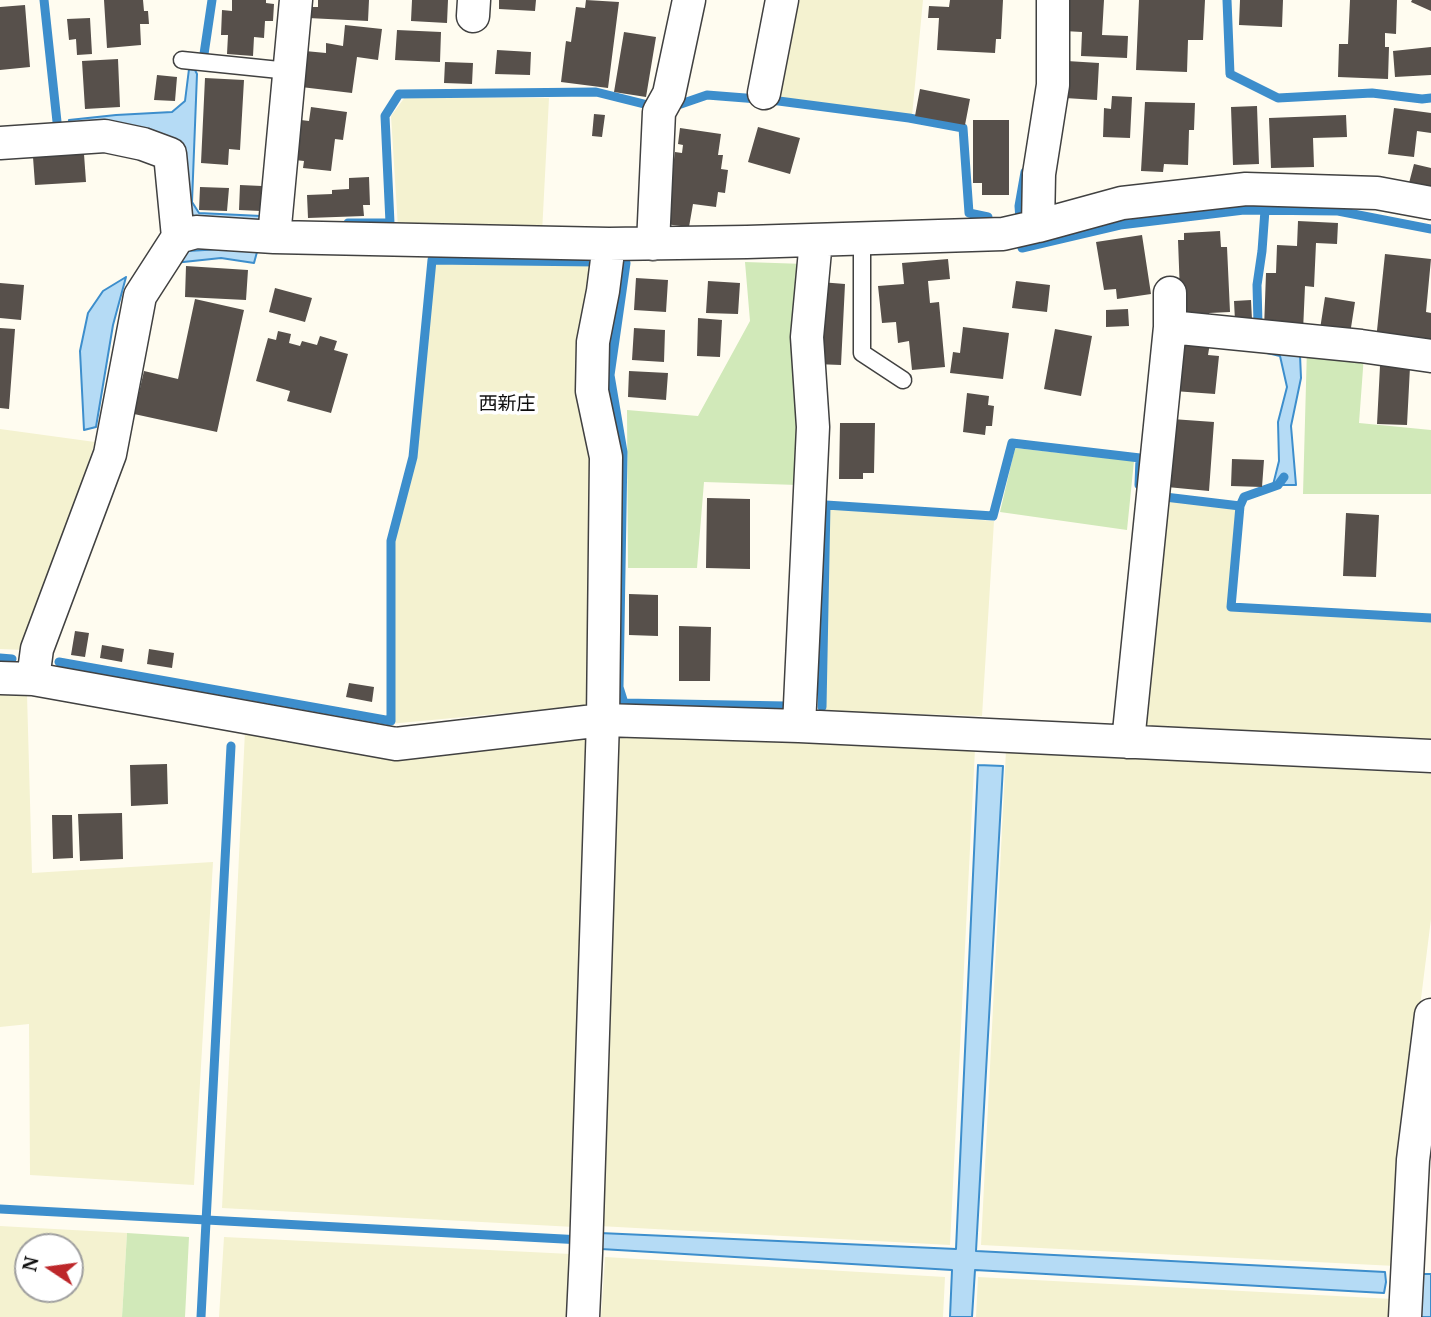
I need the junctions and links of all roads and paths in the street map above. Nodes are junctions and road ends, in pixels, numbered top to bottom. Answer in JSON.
{"nodes":[{"id":1,"x":296,"y":0,"type":"edge"},
{"id":2,"x":689,"y":0,"type":"edge"},
{"id":3,"x":782,"y":0,"type":"edge"},
{"id":4,"x":1053,"y":0,"type":"edge"},
{"id":5,"x":182,"y":60,"type":"dead end"},
{"id":6,"x":289,"y":71,"type":"junction"},
{"id":7,"x":764,"y":93,"type":"dead end"},
{"id":8,"x":0,"y":143,"type":"edge"},
{"id":9,"x":1431,"y":203,"type":"edge"},
{"id":10,"x":1038,"y":226,"type":"junction"},
{"id":11,"x":178,"y":237,"type":"junction"},
{"id":12,"x":274,"y":237,"type":"junction"},
{"id":13,"x":862,"y":238,"type":"junction"},
{"id":14,"x":816,"y":240,"type":"junction"},
{"id":15,"x":609,"y":244,"type":"junction"},
{"id":16,"x":653,"y":244,"type":"junction"},
{"id":17,"x":1170,"y":293,"type":"dead end"},
{"id":18,"x":1170,"y":327,"type":"junction"},
{"id":19,"x":1431,"y":356,"type":"edge"},
{"id":20,"x":903,"y":380,"type":"dead end"},
{"id":21,"x":0,"y":678,"type":"edge"},
{"id":22,"x":33,"y":679,"type":"junction"},
{"id":23,"x":603,"y":720,"type":"junction"},
{"id":24,"x":799,"y":726,"type":"junction"},
{"id":25,"x":1128,"y":741,"type":"junction"},
{"id":26,"x":1431,"y":756,"type":"edge"},
{"id":27,"x":1431,"y":1015,"type":"edge"},
{"id":28,"x":583,"y":1317,"type":"edge"},
{"id":29,"x":1405,"y":1317,"type":"edge"}],
"edges":[{"from":1,"to":6,"type":"street"},
{"from":2,"to":16,"type":"street"},
{"from":3,"to":7,"type":"street"},
{"from":4,"to":10,"type":"street"},
{"from":5,"to":6,"type":"lane"},
{"from":6,"to":12,"type":"street"},
{"from":8,"to":11,"type":"street"},
{"from":9,"to":10,"type":"street"},
{"from":10,"to":13,"type":"street"},
{"from":11,"to":12,"type":"street"},
{"from":11,"to":22,"type":"street"},
{"from":12,"to":15,"type":"street"},
{"from":13,"to":14,"type":"street"},
{"from":13,"to":20,"type":"lane"},
{"from":14,"to":16,"type":"street"},
{"from":14,"to":24,"type":"street"},
{"from":15,"to":16,"type":"street"},
{"from":15,"to":23,"type":"street"},
{"from":17,"to":18,"type":"street"},
{"from":18,"to":19,"type":"street"},
{"from":18,"to":25,"type":"street"},
{"from":21,"to":22,"type":"street"},
{"from":22,"to":23,"type":"street"},
{"from":23,"to":24,"type":"street"},
{"from":23,"to":28,"type":"street"},
{"from":24,"to":25,"type":"street"},
{"from":25,"to":26,"type":"street"},
{"from":27,"to":29,"type":"street"}]}
